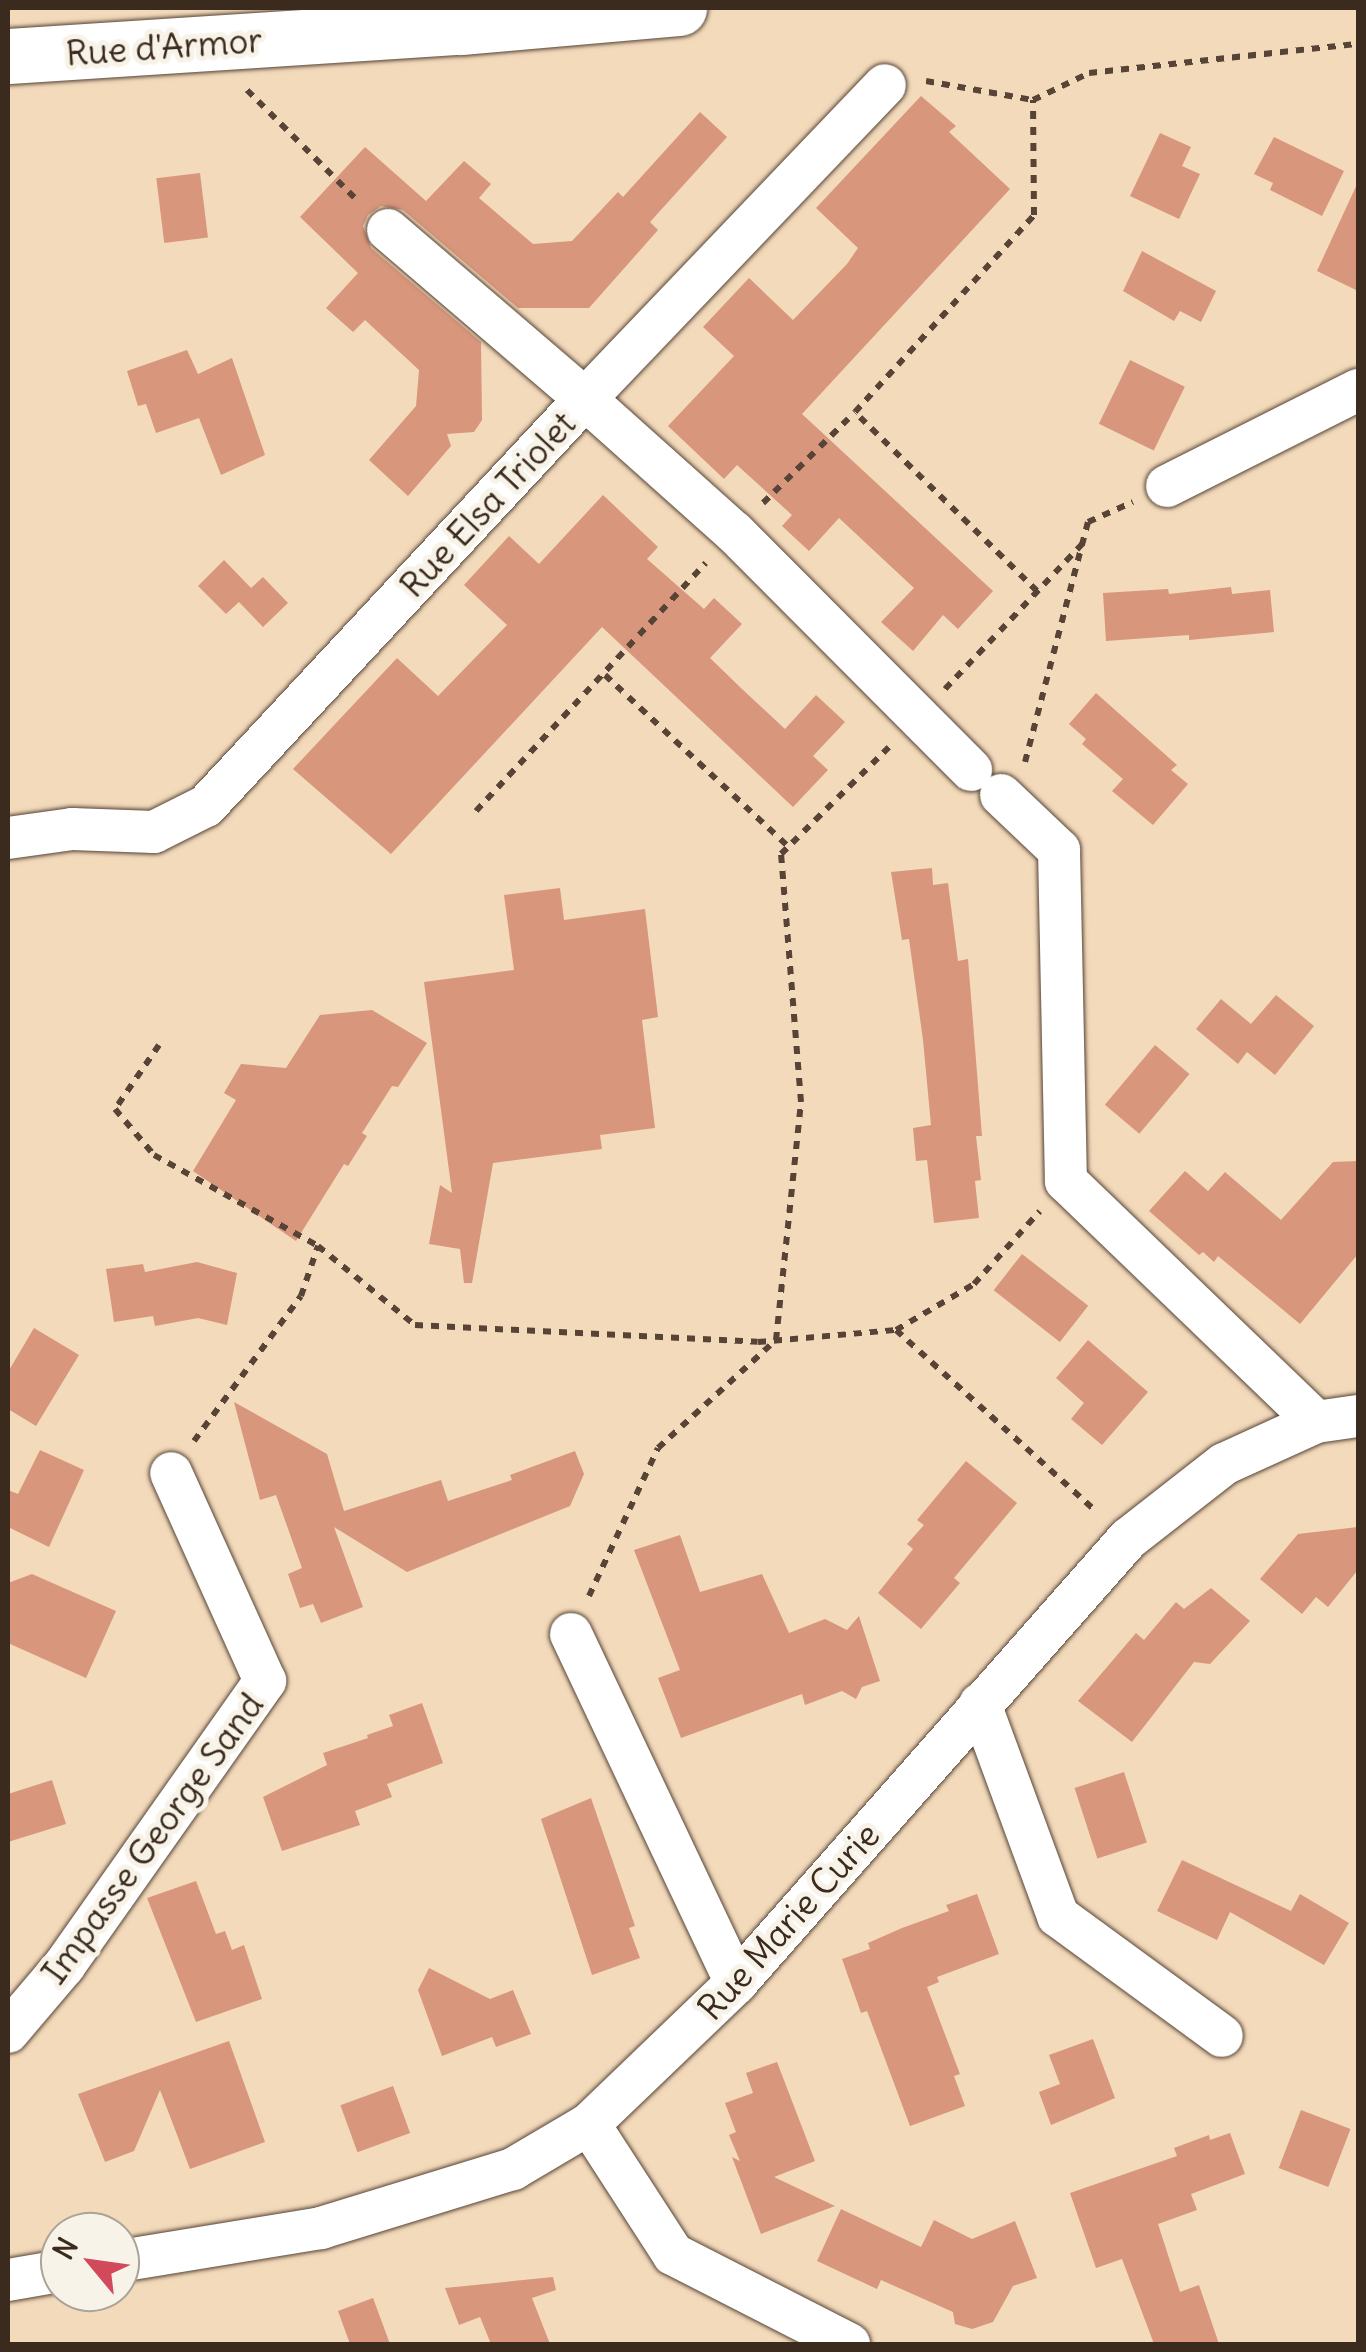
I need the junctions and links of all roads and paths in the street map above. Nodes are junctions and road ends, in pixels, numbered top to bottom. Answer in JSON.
{"nodes":[{"id":1,"x":679,"y":8,"type":"edge"},
{"id":2,"x":232,"y":41,"type":"junction"},
{"id":3,"x":1358,"y":44,"type":"edge"},
{"id":4,"x":8,"y":56,"type":"edge"},
{"id":5,"x":885,"y":85,"type":"joint"},
{"id":6,"x":1032,"y":100,"type":"junction"},
{"id":7,"x":388,"y":230,"type":"joint"},
{"id":8,"x":1358,"y":390,"type":"edge"},
{"id":9,"x":585,"y":399,"type":"junction"},
{"id":10,"x":855,"y":412,"type":"junction"},
{"id":11,"x":1167,"y":486,"type":"joint"},
{"id":12,"x":734,"y":532,"type":"junction"},
{"id":13,"x":1082,"y":543,"type":"junction"},
{"id":14,"x":1038,"y":591,"type":"junction"},
{"id":15,"x":605,"y":674,"type":"junction"},
{"id":16,"x":917,"y":720,"type":"junction"},
{"id":17,"x":995,"y":790,"type":"junction"},
{"id":18,"x":476,"y":811,"type":"dead end"},
{"id":19,"x":8,"y":838,"type":"edge"},
{"id":20,"x":788,"y":846,"type":"junction"},
{"id":21,"x":159,"y":1045,"type":"dead end"},
{"id":22,"x":1066,"y":1181,"type":"junction"},
{"id":23,"x":318,"y":1246,"type":"junction"},
{"id":24,"x":896,"y":1330,"type":"junction"},
{"id":25,"x":776,"y":1340,"type":"junction"},
{"id":26,"x":1358,"y":1416,"type":"edge"},
{"id":27,"x":1316,"y":1422,"type":"junction"},
{"id":28,"x":171,"y":1473,"type":"joint"},
{"id":29,"x":1128,"y":1539,"type":"junction"},
{"id":30,"x":572,"y":1634,"type":"joint"},
{"id":31,"x":980,"y":1704,"type":"junction"},
{"id":32,"x":736,"y":1983,"type":"junction"},
{"id":33,"x":8,"y":2032,"type":"edge"},
{"id":34,"x":1222,"y":2036,"type":"dead end"},
{"id":35,"x":589,"y":2124,"type":"junction"},
{"id":36,"x":140,"y":2258,"type":"edge"},
{"id":37,"x":40,"y":2274,"type":"edge"},
{"id":38,"x":8,"y":2280,"type":"edge"},
{"id":39,"x":849,"y":2344,"type":"edge"}],
"edges":[{"from":1,"to":2,"type":"main road","name":"Rue d'Armor"},
{"from":2,"to":4,"type":"main road","name":"Rue d'Armor"},
{"from":2,"to":7,"type":"path"},
{"from":3,"to":6,"type":"path"},
{"from":5,"to":6,"type":"path"},
{"from":5,"to":9,"type":"street"},
{"from":6,"to":10,"type":"path"},
{"from":7,"to":9,"type":"street"},
{"from":8,"to":11,"type":"street"},
{"from":9,"to":12,"type":"street","name":"Rue Elsa Triolet"},
{"from":9,"to":19,"type":"street","name":"Rue Elsa Triolet"},
{"from":10,"to":12,"type":"path"},
{"from":10,"to":14,"type":"path"},
{"from":11,"to":13,"type":"path"},
{"from":12,"to":15,"type":"path"},
{"from":12,"to":16,"type":"street","name":"Rue Elsa Triolet"},
{"from":13,"to":14,"type":"path"},
{"from":13,"to":17,"type":"path"},
{"from":14,"to":16,"type":"path"},
{"from":15,"to":18,"type":"path"},
{"from":15,"to":20,"type":"path"},
{"from":16,"to":17,"type":"street","name":"Rue Elsa Triolet"},
{"from":16,"to":20,"type":"path"},
{"from":17,"to":22,"type":"street","name":"Rue Elsa Triolet"},
{"from":20,"to":25,"type":"path"},
{"from":21,"to":23,"type":"path"},
{"from":22,"to":24,"type":"path"},
{"from":22,"to":27,"type":"street"},
{"from":23,"to":25,"type":"path"},
{"from":23,"to":28,"type":"path"},
{"from":24,"to":25,"type":"path"},
{"from":24,"to":29,"type":"path"},
{"from":25,"to":30,"type":"path"},
{"from":26,"to":27,"type":"street","name":"Rue Marie Curie"},
{"from":27,"to":29,"type":"street","name":"Rue Marie Curie"},
{"from":28,"to":33,"type":"street","name":"Impasse George Sand"},
{"from":29,"to":31,"type":"street","name":"Rue Marie Curie"},
{"from":30,"to":32,"type":"street"},
{"from":31,"to":32,"type":"street","name":"Rue Marie Curie"},
{"from":31,"to":34,"type":"street"},
{"from":32,"to":35,"type":"street","name":"Rue Marie Curie"},
{"from":35,"to":36,"type":"street","name":"Rue Marie Curie"},
{"from":35,"to":39,"type":"street"},
{"from":37,"to":38,"type":"street"}]}
